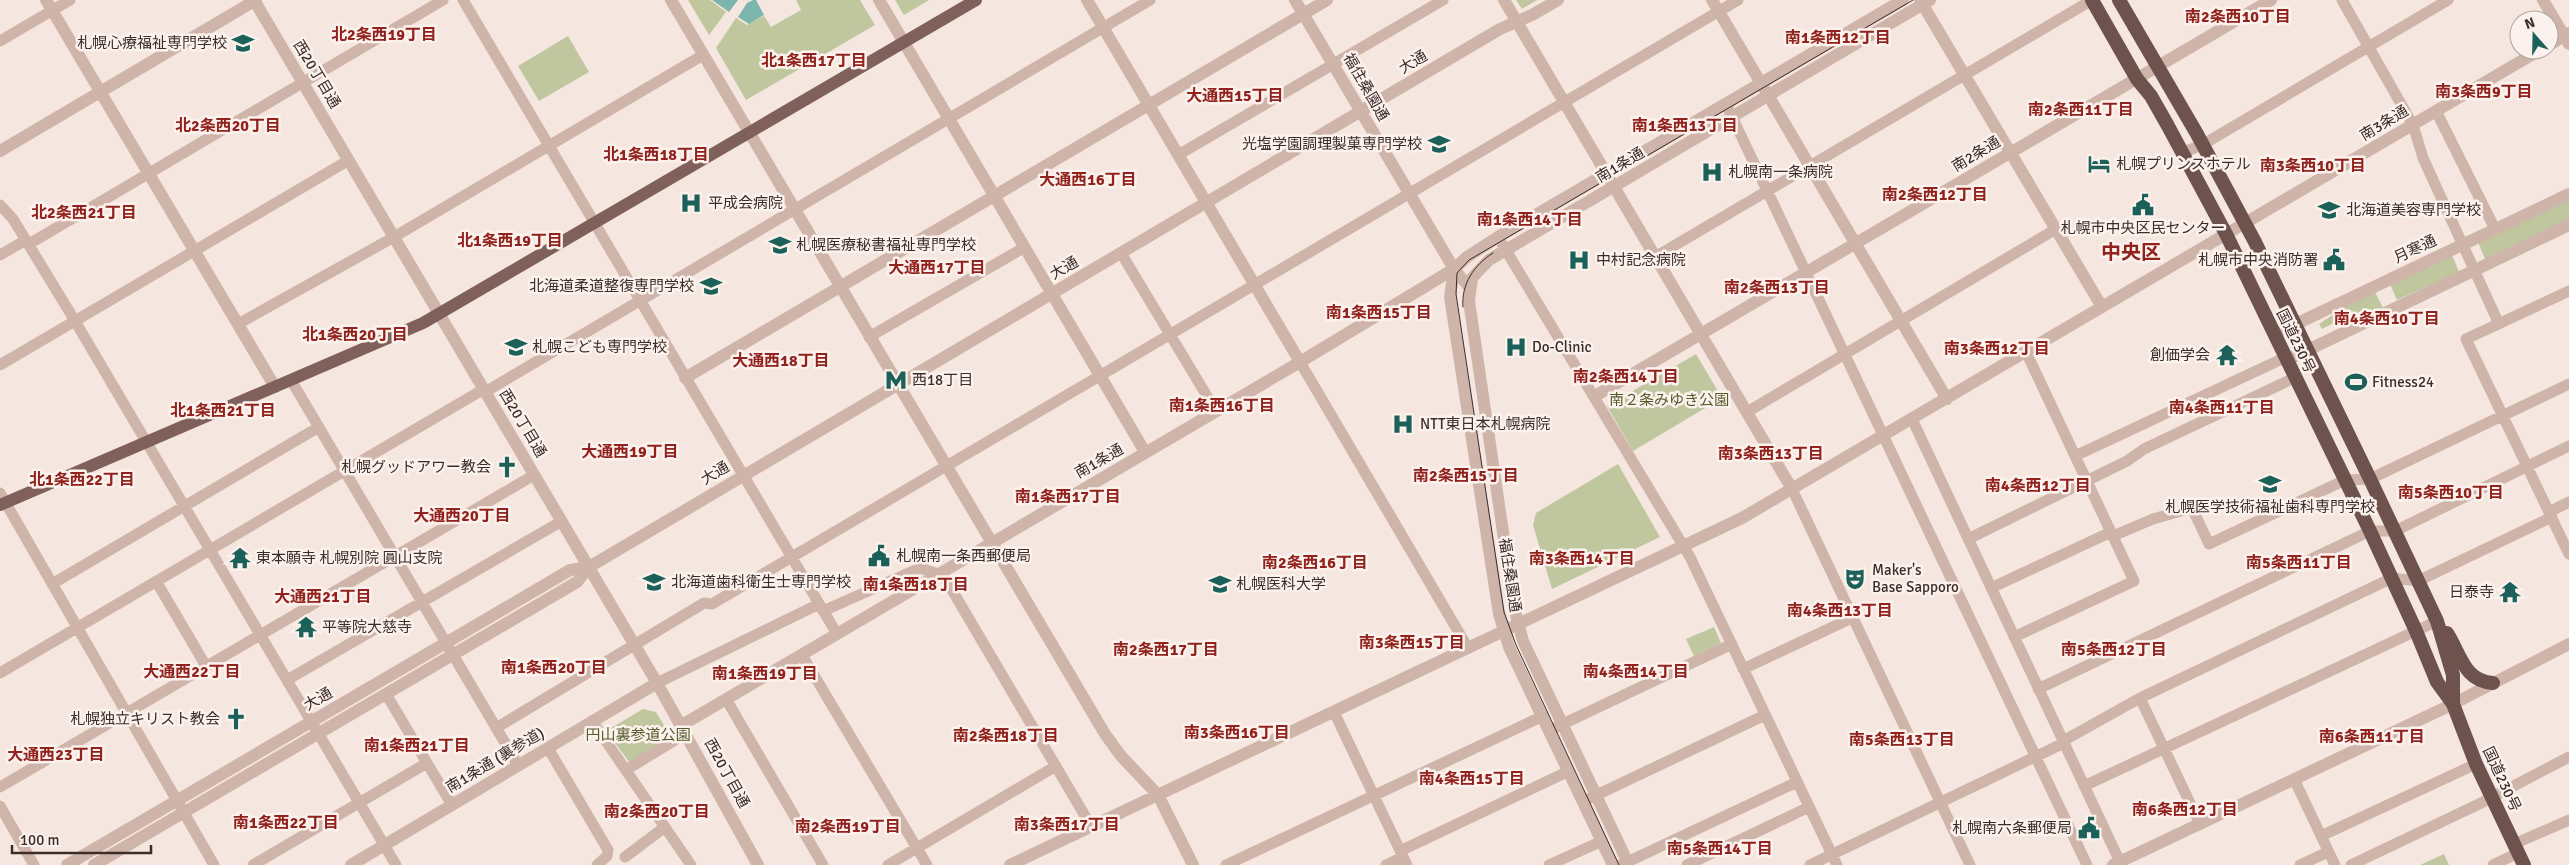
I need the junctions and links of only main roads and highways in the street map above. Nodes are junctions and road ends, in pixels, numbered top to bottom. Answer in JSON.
{"nodes":[{"id":1,"x":976,"y":0,"type":"edge"},
{"id":2,"x":2092,"y":0,"type":"edge"},
{"id":3,"x":2119,"y":0,"type":"edge"},
{"id":4,"x":2,"y":500,"type":"edge"},
{"id":5,"x":2437,"y":621,"type":"junction"},
{"id":6,"x":2493,"y":683,"type":"road end"},
{"id":7,"x":2453,"y":704,"type":"junction"},
{"id":8,"x":2519,"y":854,"type":"edge"}],
"edges":[{"from":1,"to":4,"type":"main road"},
{"from":2,"to":7,"type":"highway","name":"国道230号"},
{"from":3,"to":5,"type":"highway","name":"国道230号"},
{"from":5,"to":6,"type":"highway"},
{"from":5,"to":7,"type":"highway","name":"国道230号"},
{"from":7,"to":8,"type":"highway","name":"国道230号"}]}
